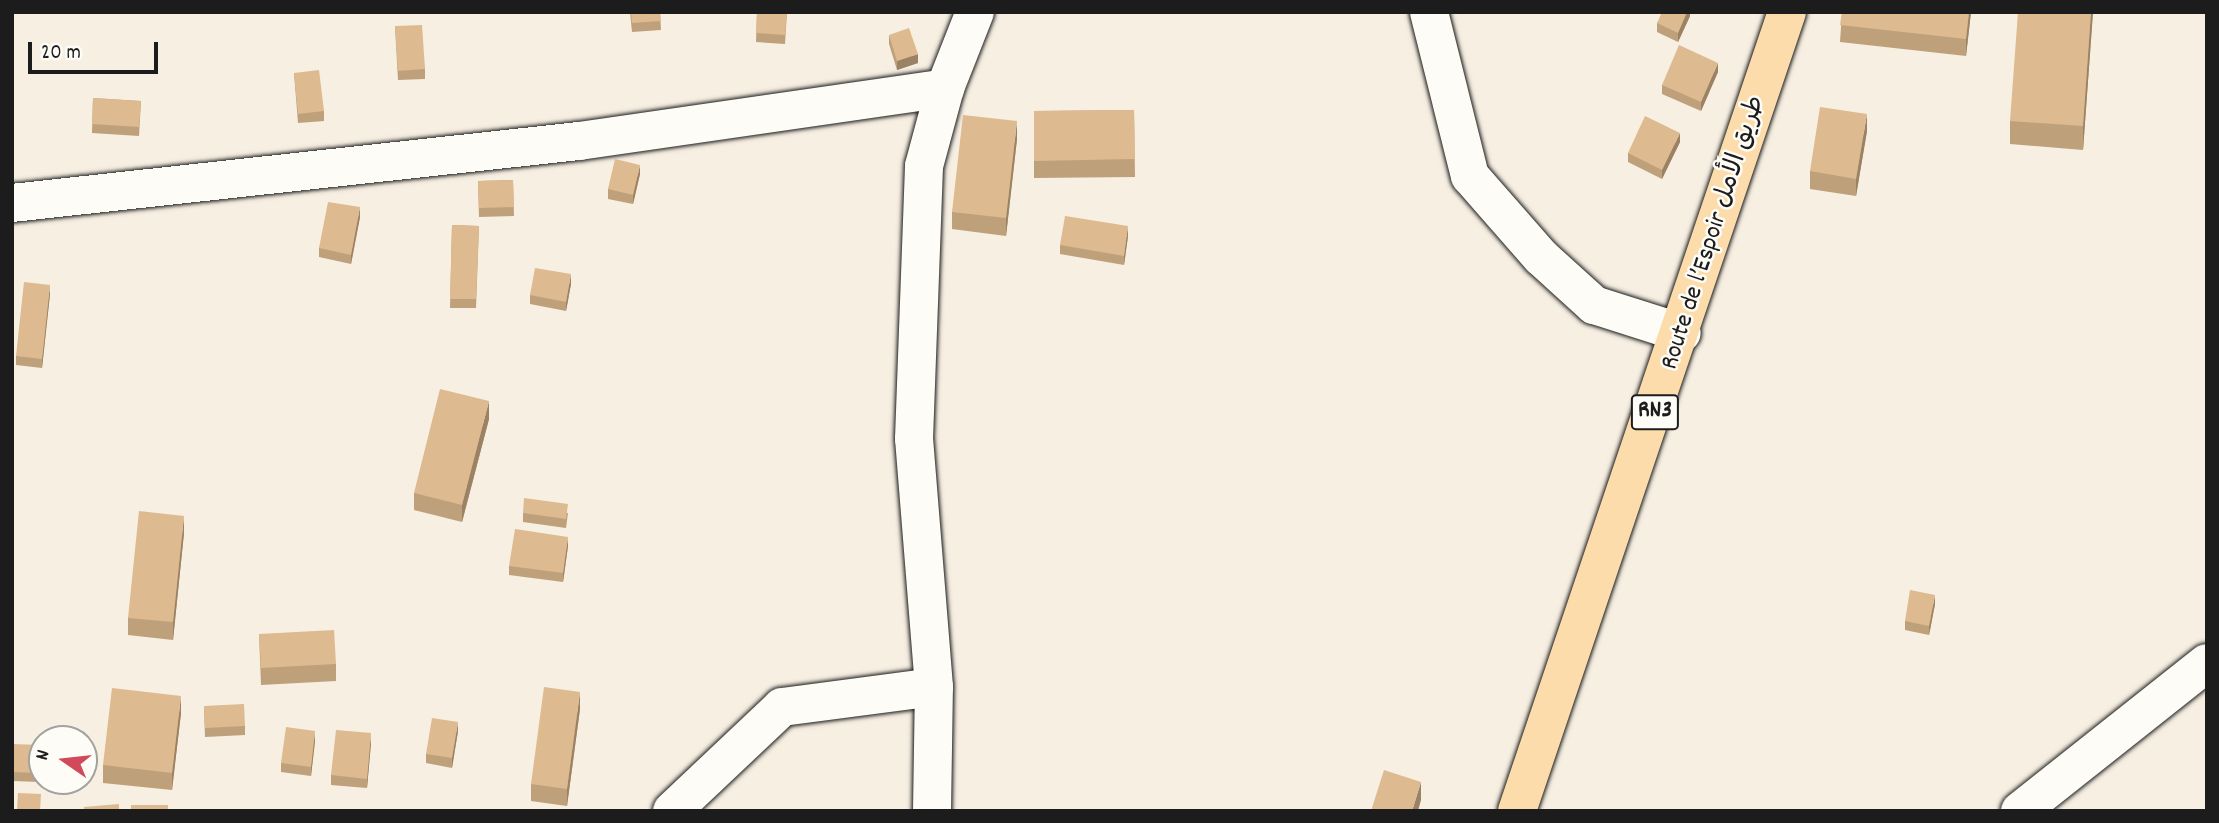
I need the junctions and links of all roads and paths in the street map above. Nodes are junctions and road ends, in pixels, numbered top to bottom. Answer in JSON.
{"nodes":[{"id":1,"x":975,"y":12,"type":"edge"},
{"id":2,"x":1429,"y":12,"type":"edge"},
{"id":3,"x":1787,"y":12,"type":"edge"},
{"id":4,"x":944,"y":88,"type":"junction"},
{"id":5,"x":12,"y":203,"type":"edge"},
{"id":6,"x":1682,"y":333,"type":"junction"},
{"id":7,"x":2207,"y":663,"type":"edge"},
{"id":8,"x":934,"y":687,"type":"junction"},
{"id":9,"x":672,"y":811,"type":"edge"},
{"id":10,"x":932,"y":811,"type":"edge"},
{"id":11,"x":1517,"y":811,"type":"edge"},
{"id":12,"x":2021,"y":811,"type":"edge"}],
"edges":[{"from":1,"to":4,"type":"street"},
{"from":2,"to":6,"type":"street"},
{"from":3,"to":6,"type":"highway","name":"Route de l’Espoir طريق الأمل","number":"RN3"},
{"from":4,"to":5,"type":"street"},
{"from":4,"to":8,"type":"street"},
{"from":6,"to":11,"type":"highway","name":"Route de l’Espoir طريق الأمل","number":"RN3"},
{"from":7,"to":12,"type":"street"},
{"from":8,"to":9,"type":"street"},
{"from":8,"to":10,"type":"street"}]}
